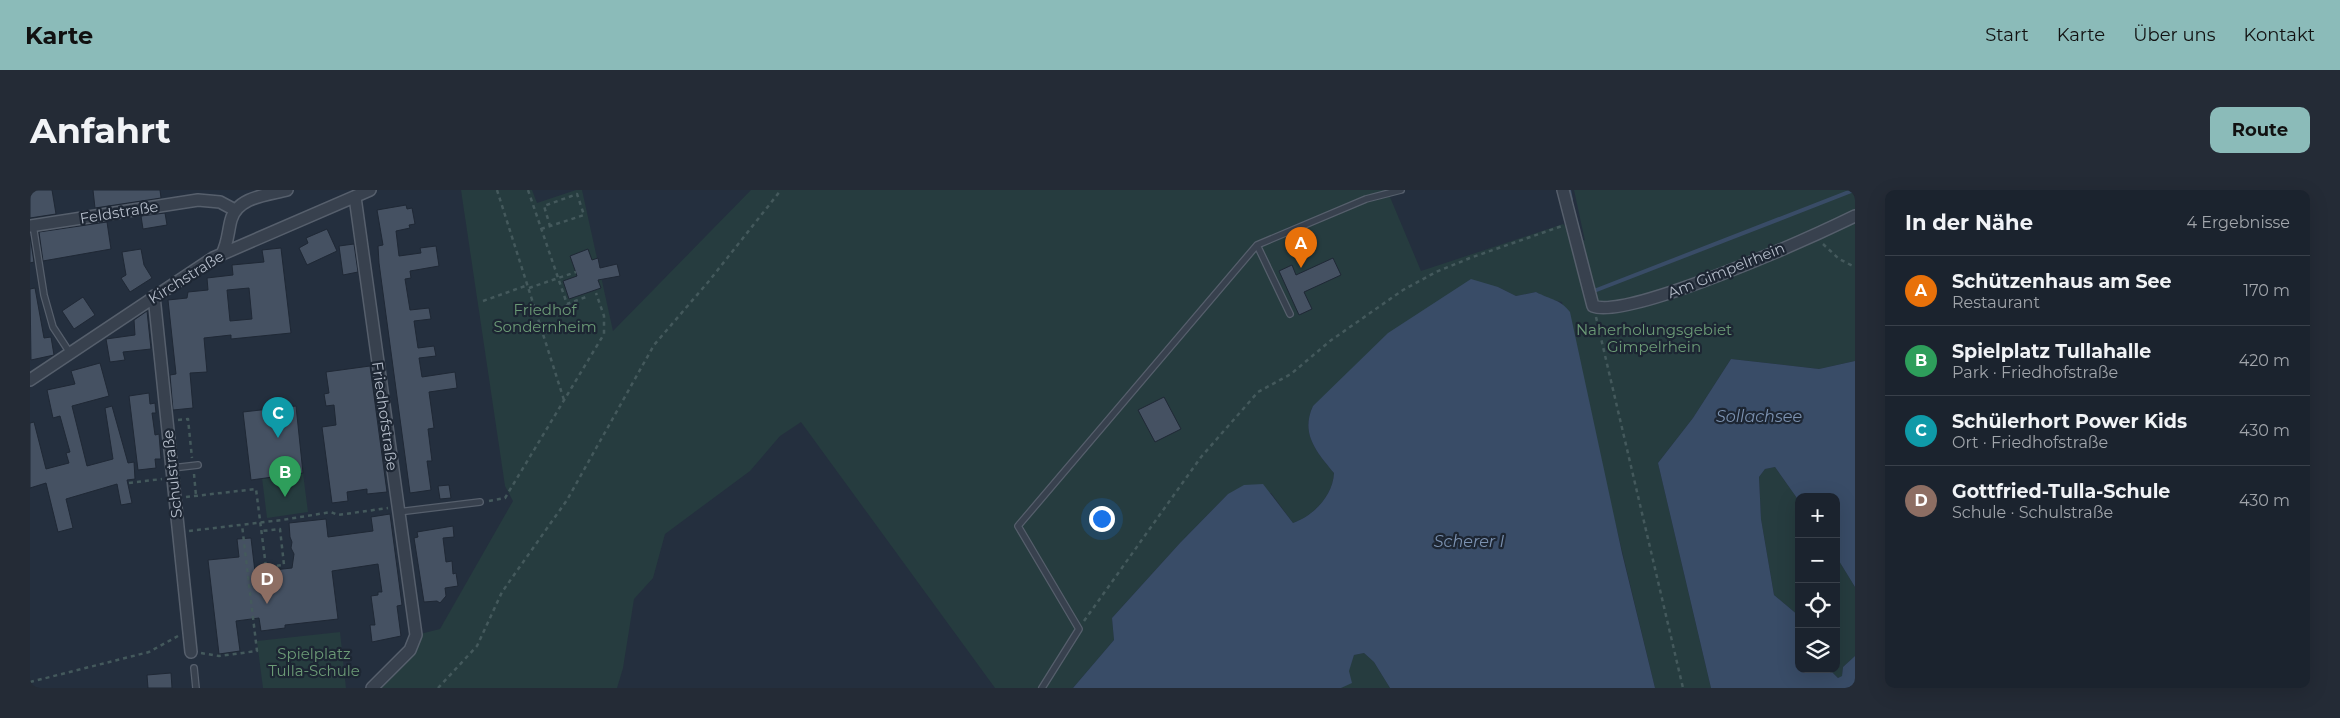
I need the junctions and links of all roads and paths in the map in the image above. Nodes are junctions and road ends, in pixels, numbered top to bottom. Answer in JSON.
{"nodes":[{"id":1,"x":287,"y":190,"type":"edge"},
{"id":2,"x":370,"y":190,"type":"edge"},
{"id":3,"x":497,"y":190,"type":"edge"},
{"id":4,"x":528,"y":190,"type":"edge"},
{"id":5,"x":781,"y":190,"type":"edge"},
{"id":6,"x":1401,"y":190,"type":"edge"},
{"id":7,"x":1563,"y":190,"type":"edge"},
{"id":8,"x":355,"y":197,"type":"junction"},
{"id":9,"x":235,"y":210,"type":"junction"},
{"id":10,"x":1855,"y":216,"type":"edge"},
{"id":11,"x":1571,"y":223,"type":"junction"},
{"id":12,"x":32,"y":226,"type":"edge"},
{"id":13,"x":550,"y":226,"type":"junction"},
{"id":14,"x":541,"y":229,"type":"junction"},
{"id":15,"x":1812,"y":235,"type":"junction"},
{"id":16,"x":1258,"y":245,"type":"junction"},
{"id":17,"x":222,"y":254,"type":"junction"},
{"id":18,"x":1855,"y":267,"type":"edge"},
{"id":19,"x":576,"y":272,"type":"dead end"},
{"id":20,"x":558,"y":278,"type":"junction"},
{"id":21,"x":528,"y":287,"type":"junction"},
{"id":22,"x":596,"y":293,"type":"dead end"},
{"id":23,"x":154,"y":296,"type":"junction"},
{"id":24,"x":586,"y":297,"type":"dead end"},
{"id":25,"x":483,"y":301,"type":"dead end"},
{"id":26,"x":1593,"y":306,"type":"junction"},
{"id":27,"x":1290,"y":314,"type":"dead end"},
{"id":28,"x":70,"y":353,"type":"junction"},
{"id":29,"x":30,"y":380,"type":"edge"},
{"id":30,"x":564,"y":400,"type":"junction"},
{"id":31,"x":167,"y":421,"type":"junction"},
{"id":32,"x":196,"y":465,"type":"junction"},
{"id":33,"x":172,"y":473,"type":"junction"},
{"id":34,"x":129,"y":483,"type":"dead end"},
{"id":35,"x":196,"y":496,"type":"junction"},
{"id":36,"x":175,"y":499,"type":"junction"},
{"id":37,"x":480,"y":502,"type":"joint"},
{"id":38,"x":398,"y":509,"type":"junction"},
{"id":39,"x":260,"y":523,"type":"junction"},
{"id":40,"x":242,"y":525,"type":"junction"},
{"id":41,"x":262,"y":531,"type":"junction"},
{"id":42,"x":178,"y":532,"type":"junction"},
{"id":43,"x":1079,"y":628,"type":"junction"},
{"id":44,"x":189,"y":629,"type":"junction"},
{"id":45,"x":192,"y":652,"type":"joint"},
{"id":46,"x":194,"y":668,"type":"dead end"},
{"id":47,"x":30,"y":682,"type":"edge"},
{"id":48,"x":196,"y":688,"type":"edge"},
{"id":49,"x":372,"y":688,"type":"edge"},
{"id":50,"x":438,"y":688,"type":"edge"},
{"id":51,"x":1042,"y":688,"type":"edge"},
{"id":52,"x":1683,"y":688,"type":"edge"}],
"edges":[{"from":1,"to":9,"type":"street"},
{"from":2,"to":8,"type":"street","name":"Kirchstraße"},
{"from":3,"to":21,"type":"path"},
{"from":4,"to":14,"type":"path"},
{"from":5,"to":50,"type":"path"},
{"from":6,"to":16,"type":"lane"},
{"from":7,"to":11,"type":"street"},
{"from":8,"to":17,"type":"street","name":"Kirchstraße"},
{"from":8,"to":38,"type":"street","name":"Friedhofstraße"},
{"from":9,"to":12,"type":"street","name":"Feldstraße"},
{"from":9,"to":17,"type":"street"},
{"from":10,"to":15,"type":"street","name":"Am Gimpelrhein"},
{"from":11,"to":26,"type":"street"},
{"from":11,"to":43,"type":"path"},
{"from":12,"to":28,"type":"lane"},
{"from":13,"to":13,"type":"path"},
{"from":13,"to":14,"type":"path"},
{"from":14,"to":20,"type":"path"},
{"from":15,"to":18,"type":"path"},
{"from":15,"to":26,"type":"street","name":"Am Gimpelrhein"},
{"from":16,"to":27,"type":"lane"},
{"from":16,"to":43,"type":"lane"},
{"from":17,"to":23,"type":"street","name":"Kirchstraße"},
{"from":19,"to":20,"type":"path"},
{"from":20,"to":21,"type":"path"},
{"from":20,"to":24,"type":"path"},
{"from":21,"to":25,"type":"path"},
{"from":21,"to":30,"type":"path"},
{"from":22,"to":30,"type":"path"},
{"from":23,"to":28,"type":"street","name":"Kirchstraße"},
{"from":23,"to":31,"type":"street","name":"Schulstraße"},
{"from":26,"to":52,"type":"path"},
{"from":28,"to":29,"type":"street","name":"Kirchstraße"},
{"from":30,"to":37,"type":"path"},
{"from":31,"to":32,"type":"path"},
{"from":31,"to":33,"type":"street","name":"Schulstraße"},
{"from":32,"to":33,"type":"lane"},
{"from":32,"to":35,"type":"path"},
{"from":33,"to":34,"type":"path"},
{"from":33,"to":36,"type":"street","name":"Schulstraße"},
{"from":35,"to":36,"type":"path"},
{"from":35,"to":39,"type":"path"},
{"from":36,"to":42,"type":"street","name":"Schulstraße"},
{"from":37,"to":38,"type":"lane"},
{"from":38,"to":39,"type":"path"},
{"from":38,"to":49,"type":"street","name":"Friedhofstraße"},
{"from":39,"to":40,"type":"path"},
{"from":39,"to":41,"type":"path"},
{"from":40,"to":42,"type":"path"},
{"from":40,"to":45,"type":"path"},
{"from":41,"to":41,"type":"path"},
{"from":42,"to":44,"type":"street","name":"Schulstraße"},
{"from":43,"to":51,"type":"lane"},
{"from":44,"to":45,"type":"street","name":"Schulstraße"},
{"from":44,"to":47,"type":"path"},
{"from":46,"to":48,"type":"lane"}]}
